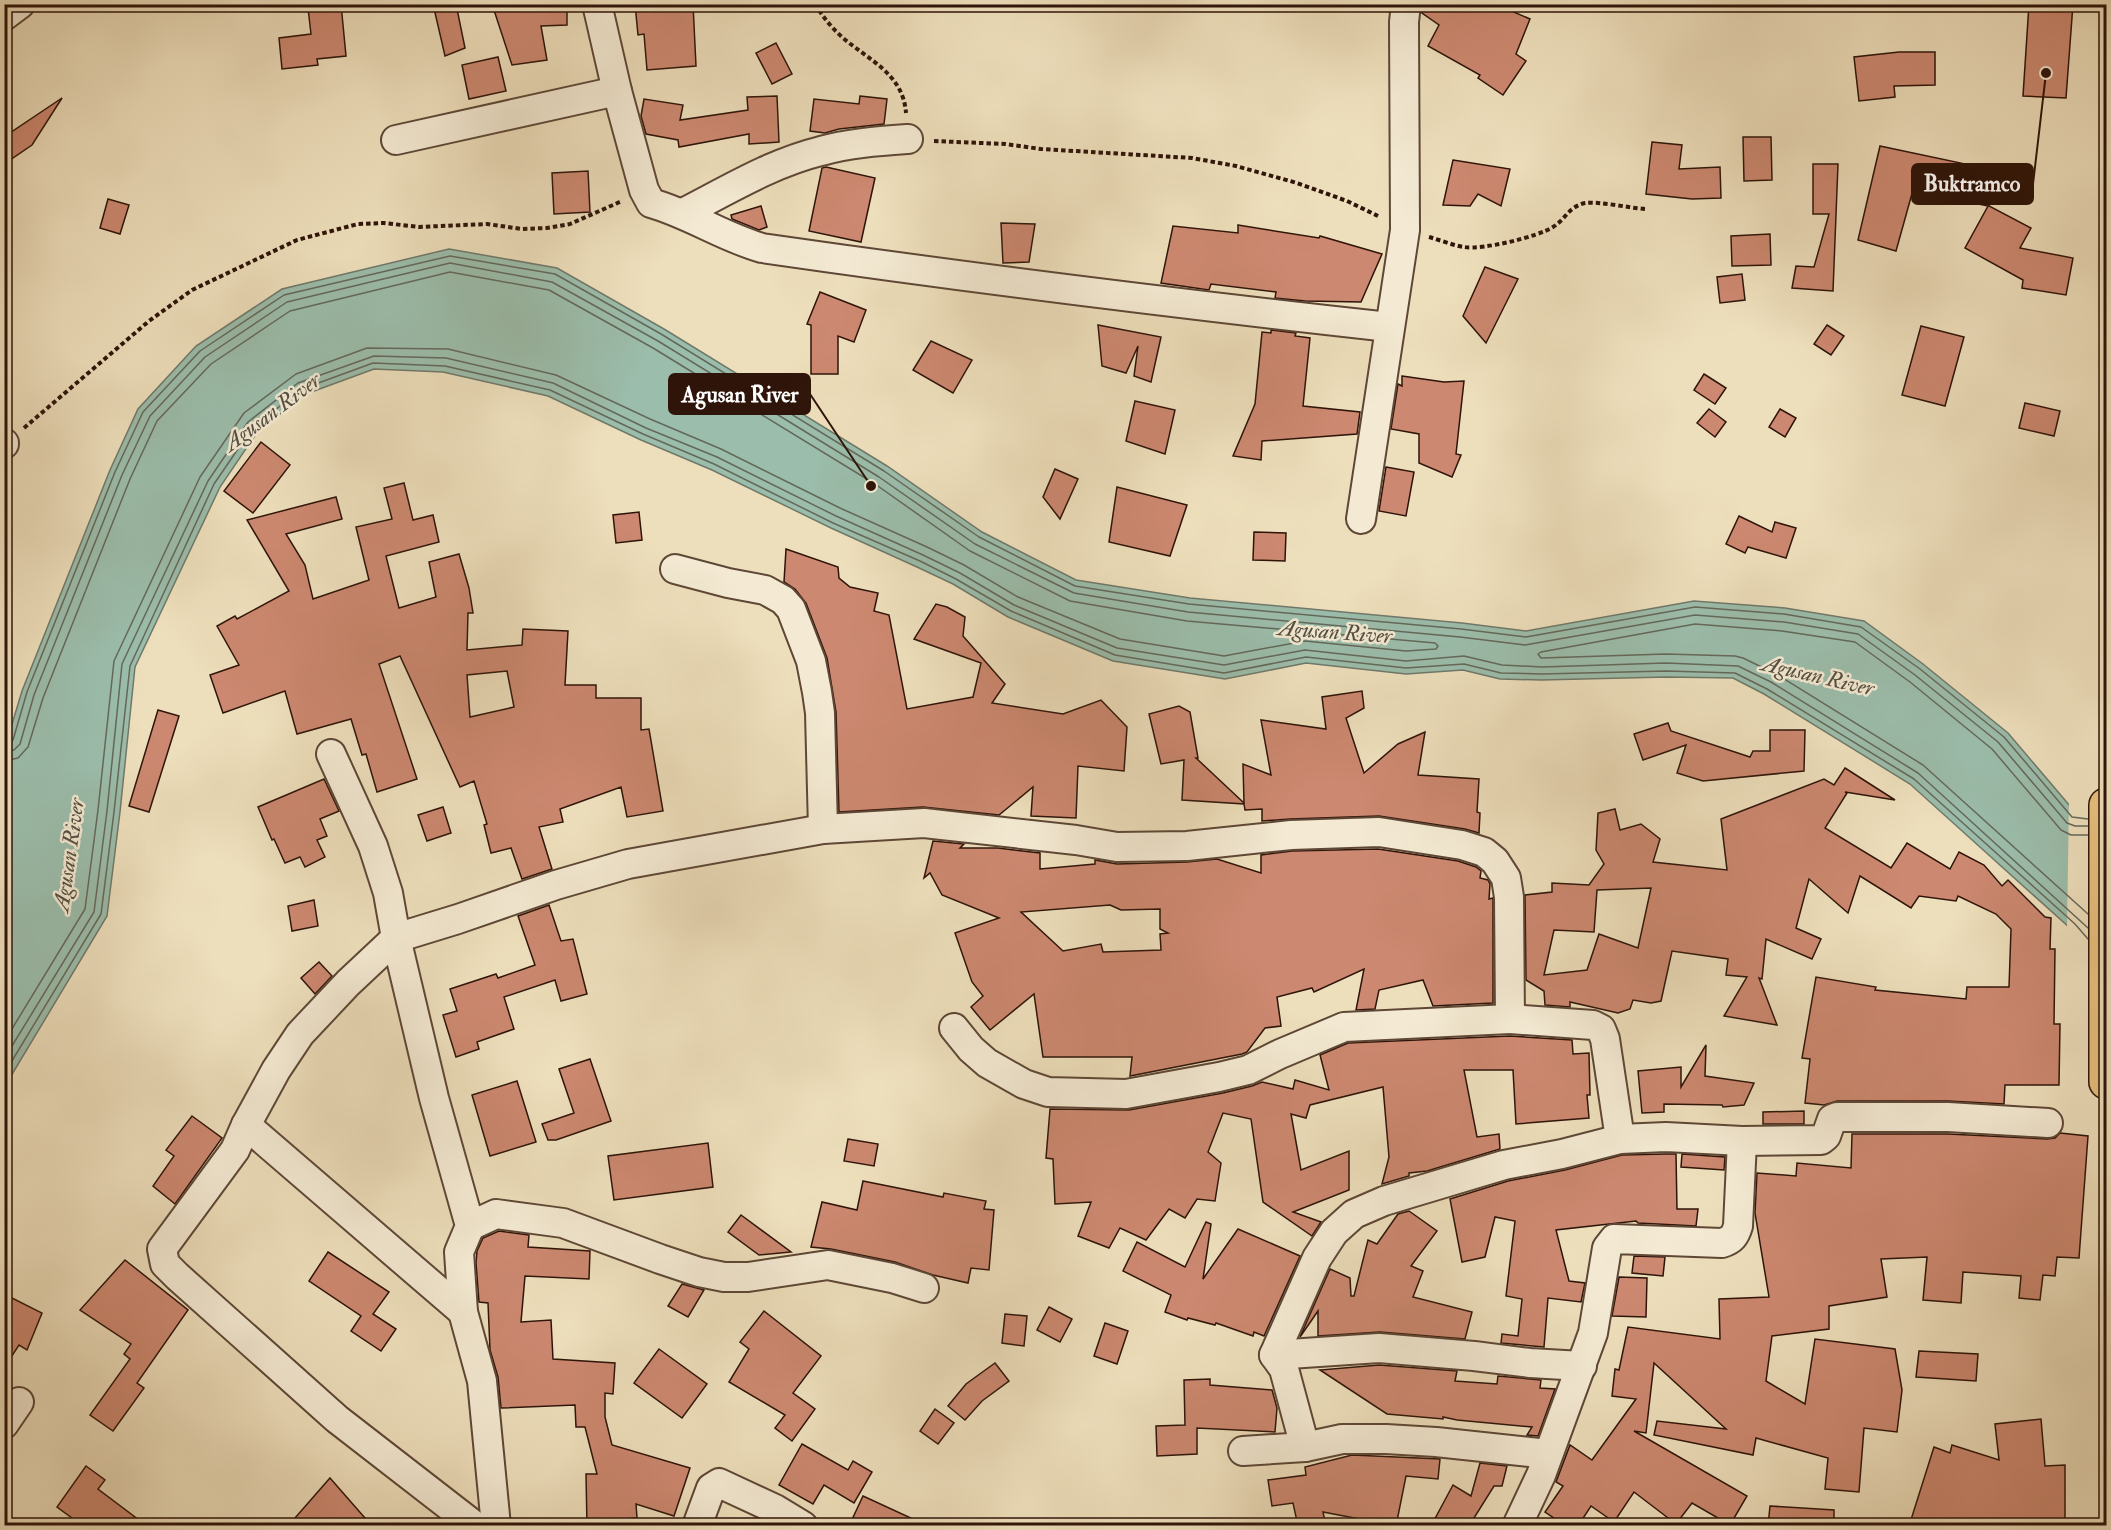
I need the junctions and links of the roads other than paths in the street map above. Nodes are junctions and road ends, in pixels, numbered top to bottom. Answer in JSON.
{"nodes":[{"id":1,"x":20,"y":4,"type":"edge"},
{"id":2,"x":597,"y":4,"type":"edge"},
{"id":3,"x":1406,"y":4,"type":"edge"},
{"id":4,"x":4,"y":16,"type":"edge"},
{"id":5,"x":617,"y":91,"type":"junction"},
{"id":6,"x":396,"y":140,"type":"dead end"},
{"id":7,"x":908,"y":140,"type":"road end"},
{"id":8,"x":683,"y":213,"type":"junction"},
{"id":9,"x":1389,"y":327,"type":"junction"},
{"id":10,"x":1361,"y":519,"type":"dead end"},
{"id":11,"x":675,"y":569,"type":"dead end"},
{"id":12,"x":331,"y":754,"type":"dead end"},
{"id":13,"x":2106,"y":805,"type":"edge"},
{"id":14,"x":823,"y":828,"type":"junction"},
{"id":15,"x":396,"y":938,"type":"junction"},
{"id":16,"x":1510,"y":1019,"type":"junction"},
{"id":17,"x":954,"y":1028,"type":"dead end"},
{"id":18,"x":2105,"y":1039,"type":"edge"},
{"id":19,"x":2106,"y":1082,"type":"edge"},
{"id":20,"x":2048,"y":1123,"type":"dead end"},
{"id":21,"x":246,"y":1125,"type":"junction"},
{"id":22,"x":1620,"y":1139,"type":"junction"},
{"id":23,"x":1742,"y":1141,"type":"junction"},
{"id":24,"x":470,"y":1226,"type":"junction"},
{"id":25,"x":924,"y":1288,"type":"dead end"},
{"id":26,"x":463,"y":1312,"type":"junction"},
{"id":27,"x":1274,"y":1355,"type":"junction"},
{"id":28,"x":1582,"y":1366,"type":"junction"},
{"id":29,"x":1305,"y":1447,"type":"junction"},
{"id":30,"x":1243,"y":1451,"type":"dead end"},
{"id":31,"x":1548,"y":1454,"type":"junction"},
{"id":32,"x":475,"y":1526,"type":"edge"},
{"id":33,"x":496,"y":1526,"type":"edge"},
{"id":34,"x":697,"y":1526,"type":"edge"},
{"id":35,"x":803,"y":1526,"type":"edge"},
{"id":36,"x":1517,"y":1526,"type":"edge"}],
"edges":[{"from":1,"to":4,"type":"street"},
{"from":2,"to":5,"type":"street"},
{"from":3,"to":9,"type":"street"},
{"from":5,"to":6,"type":"street"},
{"from":5,"to":8,"type":"street"},
{"from":7,"to":8,"type":"street"},
{"from":8,"to":9,"type":"street"},
{"from":9,"to":10,"type":"street"},
{"from":11,"to":14,"type":"street"},
{"from":12,"to":15,"type":"street"},
{"from":13,"to":18,"type":"highway"},
{"from":14,"to":15,"type":"street"},
{"from":14,"to":16,"type":"street"},
{"from":15,"to":21,"type":"street"},
{"from":15,"to":24,"type":"street"},
{"from":16,"to":17,"type":"street"},
{"from":16,"to":22,"type":"street"},
{"from":18,"to":19,"type":"highway"},
{"from":20,"to":23,"type":"street"},
{"from":21,"to":26,"type":"street"},
{"from":21,"to":32,"type":"street"},
{"from":22,"to":23,"type":"street"},
{"from":22,"to":27,"type":"street"},
{"from":23,"to":28,"type":"street"},
{"from":24,"to":25,"type":"street"},
{"from":24,"to":26,"type":"street"},
{"from":26,"to":33,"type":"street"},
{"from":27,"to":28,"type":"street"},
{"from":27,"to":29,"type":"street"},
{"from":28,"to":31,"type":"street"},
{"from":29,"to":30,"type":"street"},
{"from":29,"to":31,"type":"street"},
{"from":31,"to":36,"type":"street"},
{"from":34,"to":35,"type":"street"}]}
